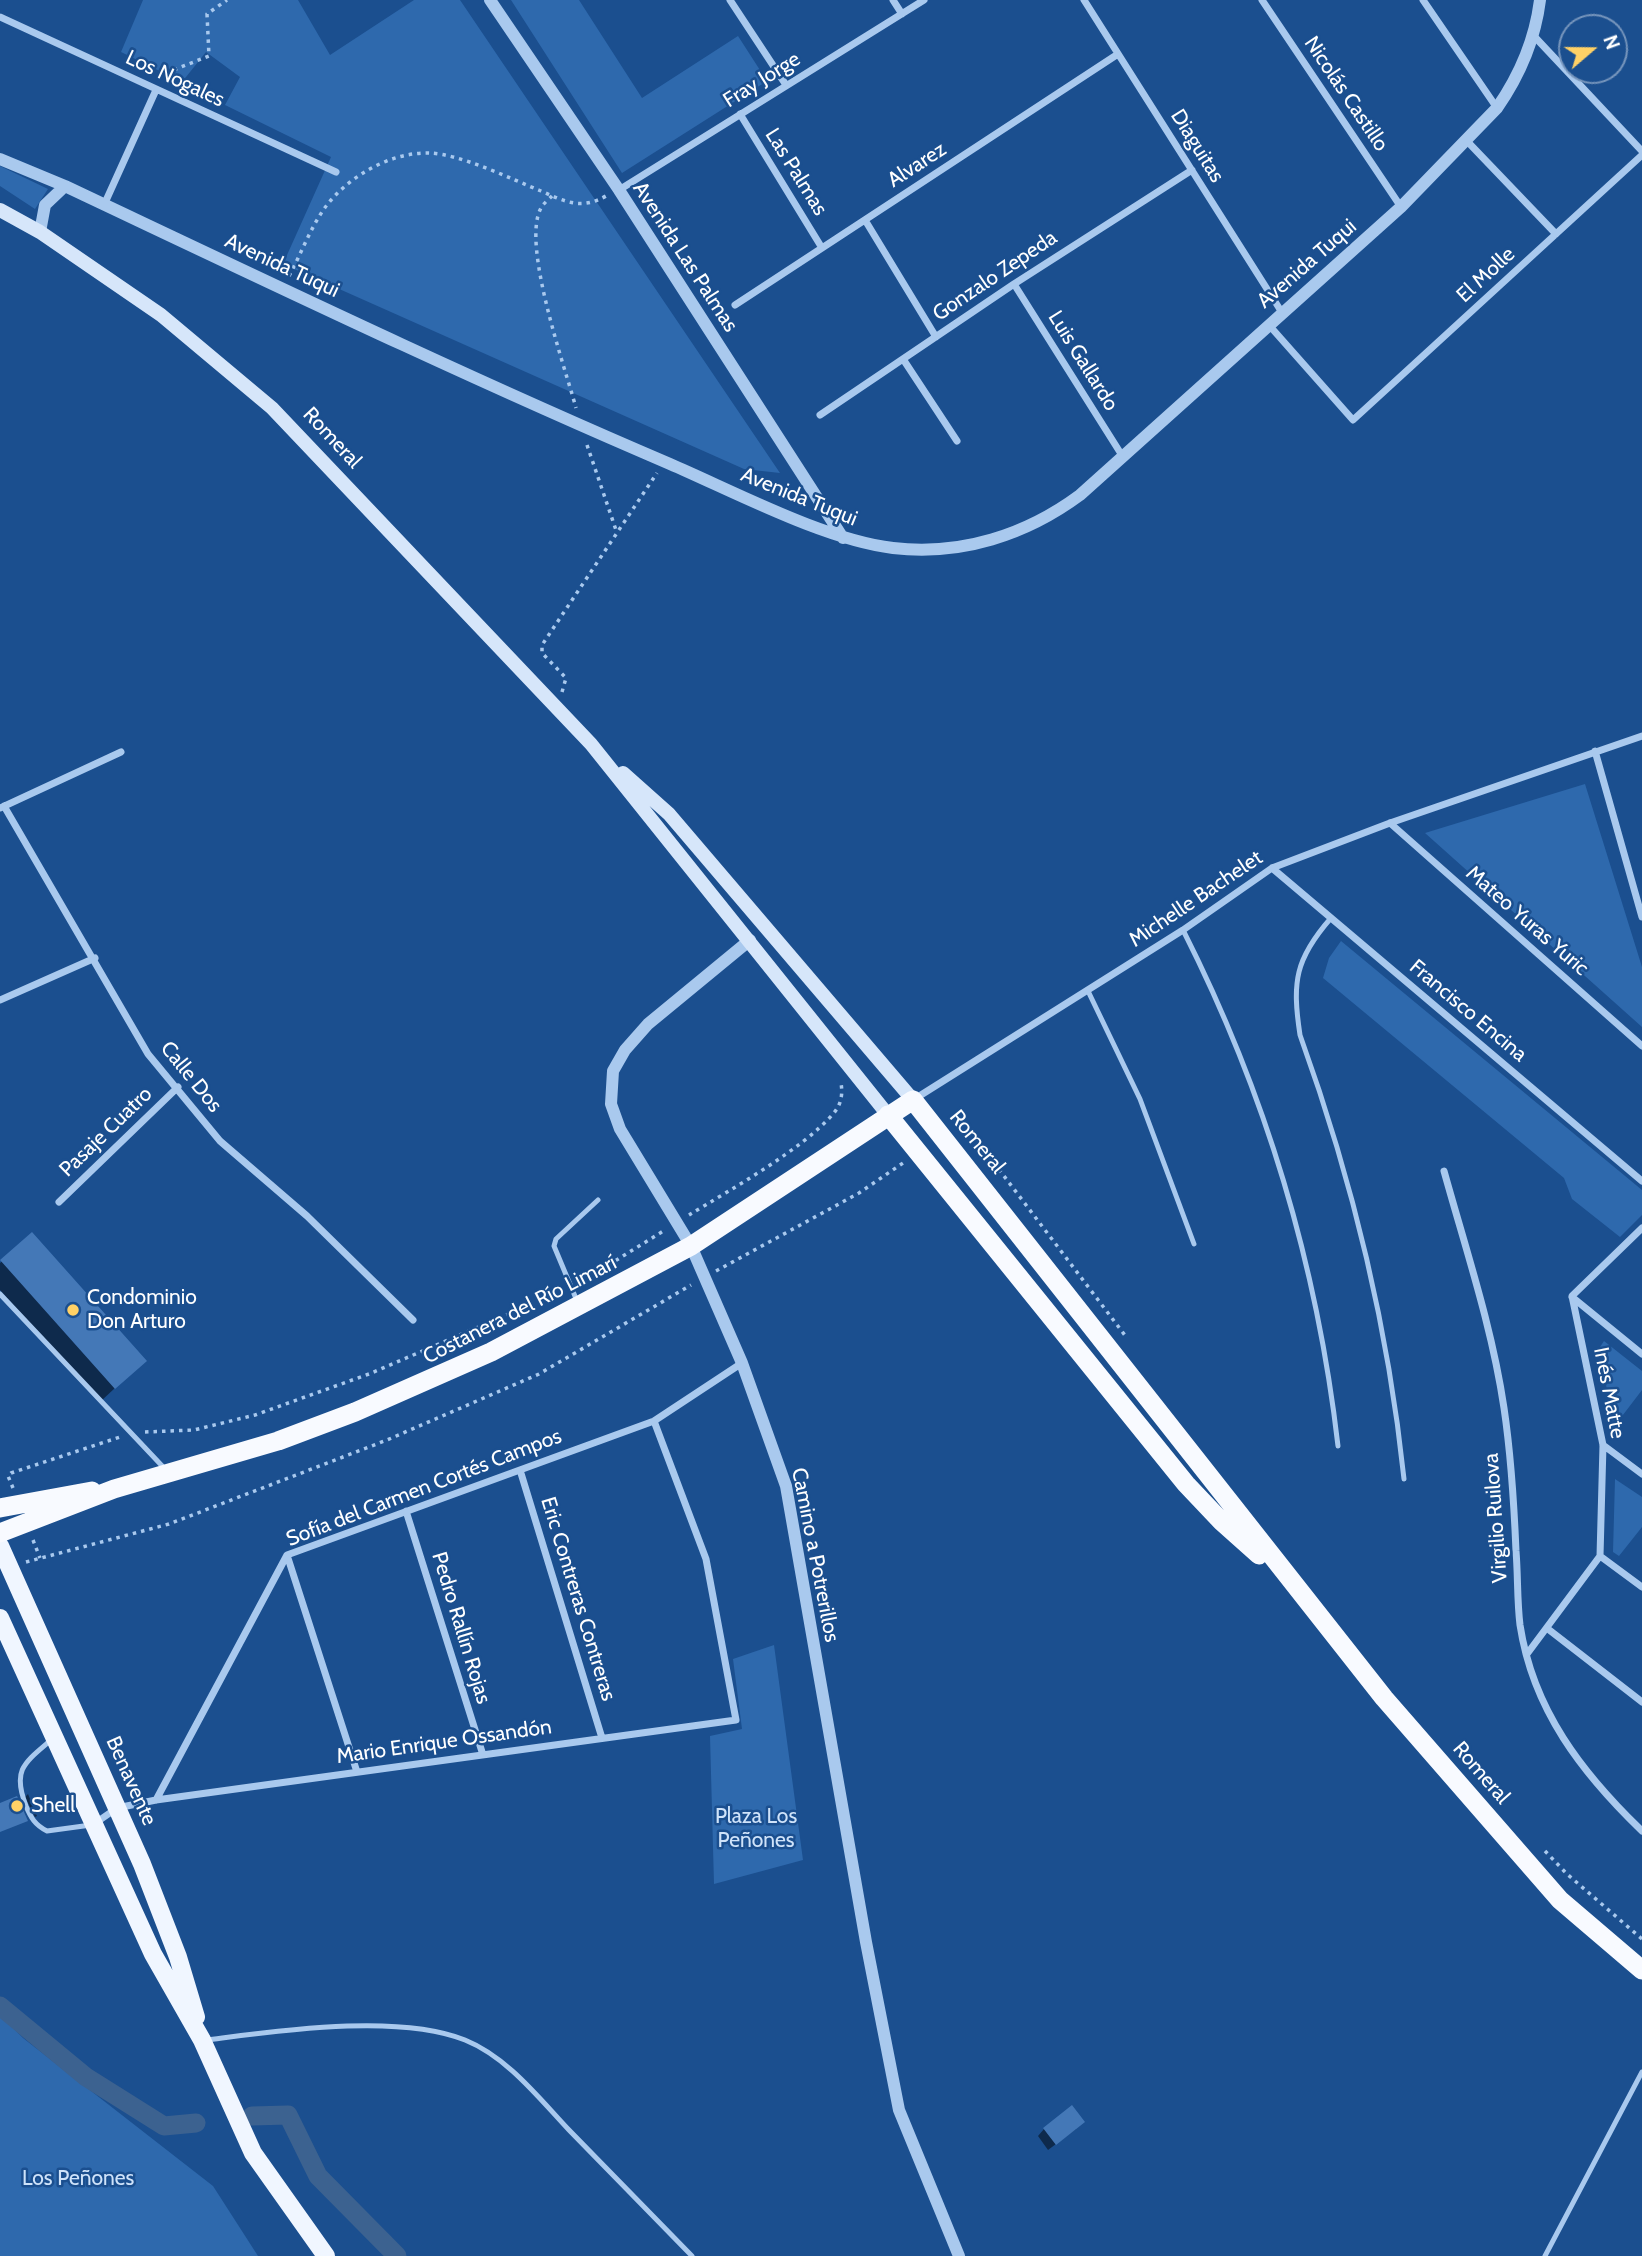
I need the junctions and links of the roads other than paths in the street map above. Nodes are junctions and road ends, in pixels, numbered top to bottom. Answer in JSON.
{"nodes":[{"id":1,"x":490,"y":0,"type":"edge"},
{"id":2,"x":730,"y":0,"type":"edge"},
{"id":3,"x":893,"y":0,"type":"edge"},
{"id":4,"x":923,"y":0,"type":"edge"},
{"id":5,"x":1084,"y":0,"type":"edge"},
{"id":6,"x":1262,"y":0,"type":"edge"},
{"id":7,"x":1423,"y":0,"type":"edge"},
{"id":8,"x":1540,"y":0,"type":"edge"},
{"id":9,"x":902,"y":14,"type":"junction"},
{"id":10,"x":0,"y":17,"type":"edge"},
{"id":11,"x":1533,"y":35,"type":"junction"},
{"id":12,"x":1118,"y":54,"type":"junction"},
{"id":13,"x":786,"y":85,"type":"junction"},
{"id":14,"x":156,"y":90,"type":"junction"},
{"id":15,"x":1497,"y":108,"type":"junction"},
{"id":16,"x":740,"y":114,"type":"junction"},
{"id":17,"x":1465,"y":139,"type":"junction"},
{"id":18,"x":1642,"y":153,"type":"edge"},
{"id":19,"x":0,"y":159,"type":"edge"},
{"id":20,"x":1192,"y":170,"type":"junction"},
{"id":21,"x":336,"y":172,"type":"dead end"},
{"id":22,"x":65,"y":186,"type":"junction"},
{"id":23,"x":619,"y":190,"type":"junction"},
{"id":24,"x":104,"y":205,"type":"junction"},
{"id":25,"x":1401,"y":207,"type":"junction"},
{"id":26,"x":0,"y":210,"type":"edge"},
{"id":27,"x":865,"y":220,"type":"junction"},
{"id":28,"x":40,"y":232,"type":"junction"},
{"id":29,"x":1556,"y":234,"type":"junction"},
{"id":30,"x":822,"y":248,"type":"junction"},
{"id":31,"x":1014,"y":284,"type":"junction"},
{"id":32,"x":735,"y":305,"type":"dead end"},
{"id":33,"x":1281,"y":311,"type":"junction"},
{"id":34,"x":1268,"y":324,"type":"junction"},
{"id":35,"x":936,"y":337,"type":"junction"},
{"id":36,"x":903,"y":359,"type":"junction"},
{"id":37,"x":820,"y":415,"type":"dead end"},
{"id":38,"x":957,"y":441,"type":"dead end"},
{"id":39,"x":1123,"y":457,"type":"junction"},
{"id":40,"x":844,"y":538,"type":"junction"},
{"id":41,"x":1642,"y":736,"type":"edge"},
{"id":42,"x":591,"y":744,"type":"junction"},
{"id":43,"x":1595,"y":751,"type":"junction"},
{"id":44,"x":121,"y":752,"type":"dead end"},
{"id":45,"x":2,"y":807,"type":"edge"},
{"id":46,"x":1390,"y":823,"type":"junction"},
{"id":47,"x":1272,"y":868,"type":"junction"},
{"id":48,"x":1642,"y":916,"type":"edge"},
{"id":49,"x":1331,"y":918,"type":"junction"},
{"id":50,"x":1183,"y":930,"type":"junction"},
{"id":51,"x":750,"y":940,"type":"junction"},
{"id":52,"x":95,"y":958,"type":"junction"},
{"id":53,"x":1088,"y":991,"type":"junction"},
{"id":54,"x":0,"y":1000,"type":"edge"},
{"id":55,"x":1642,"y":1046,"type":"edge"},
{"id":56,"x":178,"y":1087,"type":"junction"},
{"id":57,"x":913,"y":1100,"type":"junction"},
{"id":58,"x":888,"y":1115,"type":"junction"},
{"id":59,"x":1444,"y":1171,"type":"dead end"},
{"id":60,"x":1642,"y":1181,"type":"edge"},
{"id":61,"x":598,"y":1200,"type":"dead end"},
{"id":62,"x":59,"y":1202,"type":"dead end"},
{"id":63,"x":1642,"y":1228,"type":"edge"},
{"id":64,"x":1639,"y":1237,"type":"edge"},
{"id":65,"x":1194,"y":1244,"type":"dead end"},
{"id":66,"x":691,"y":1246,"type":"junction"},
{"id":67,"x":0,"y":1294,"type":"edge"},
{"id":68,"x":1572,"y":1296,"type":"junction"},
{"id":69,"x":6,"y":1300,"type":"junction"},
{"id":70,"x":0,"y":1306,"type":"edge"},
{"id":71,"x":580,"y":1307,"type":"junction"},
{"id":72,"x":413,"y":1320,"type":"dead end"},
{"id":73,"x":1642,"y":1354,"type":"edge"},
{"id":74,"x":741,"y":1363,"type":"junction"},
{"id":75,"x":654,"y":1421,"type":"junction"},
{"id":76,"x":1603,"y":1445,"type":"junction"},
{"id":77,"x":1338,"y":1446,"type":"dead end"},
{"id":78,"x":520,"y":1470,"type":"junction"},
{"id":79,"x":170,"y":1474,"type":"junction"},
{"id":80,"x":1642,"y":1474,"type":"edge"},
{"id":81,"x":1404,"y":1479,"type":"dead end"},
{"id":82,"x":114,"y":1489,"type":"junction"},
{"id":83,"x":9,"y":1505,"type":"edge"},
{"id":84,"x":406,"y":1511,"type":"junction"},
{"id":85,"x":0,"y":1533,"type":"edge"},
{"id":86,"x":0,"y":1546,"type":"edge"},
{"id":87,"x":287,"y":1555,"type":"junction"},
{"id":88,"x":1600,"y":1556,"type":"junction"},
{"id":89,"x":1642,"y":1587,"type":"edge"},
{"id":90,"x":1300,"y":1593,"type":"junction"},
{"id":91,"x":0,"y":1618,"type":"edge"},
{"id":92,"x":1548,"y":1629,"type":"junction"},
{"id":93,"x":1527,"y":1654,"type":"junction"},
{"id":94,"x":1642,"y":1702,"type":"edge"},
{"id":95,"x":55,"y":1737,"type":"junction"},
{"id":96,"x":602,"y":1738,"type":"junction"},
{"id":97,"x":483,"y":1755,"type":"junction"},
{"id":98,"x":358,"y":1772,"type":"junction"},
{"id":99,"x":156,"y":1800,"type":"junction"},
{"id":100,"x":117,"y":1808,"type":"junction"},
{"id":101,"x":94,"y":1824,"type":"junction"},
{"id":102,"x":1642,"y":1831,"type":"edge"},
{"id":103,"x":1642,"y":1970,"type":"edge"},
{"id":104,"x":202,"y":2040,"type":"junction"},
{"id":105,"x":1642,"y":2072,"type":"edge"},
{"id":106,"x":326,"y":2256,"type":"edge"},
{"id":107,"x":692,"y":2256,"type":"edge"},
{"id":108,"x":959,"y":2256,"type":"edge"},
{"id":109,"x":1545,"y":2256,"type":"edge"}],
"edges":[{"from":1,"to":23,"type":"street","name":"Avenida Las Palmas"},
{"from":2,"to":13,"type":"street"},
{"from":3,"to":9,"type":"street"},
{"from":4,"to":9,"type":"street","name":"Fray Jorge"},
{"from":5,"to":12,"type":"street","name":"Diaguitas"},
{"from":6,"to":25,"type":"street","name":"Nicolás Castillo"},
{"from":7,"to":15,"type":"street"},
{"from":8,"to":11,"type":"street","name":"Avenida Tuqui"},
{"from":9,"to":13,"type":"street","name":"Fray Jorge"},
{"from":10,"to":14,"type":"street","name":"Los Nogales"},
{"from":11,"to":15,"type":"street","name":"Avenida Tuqui"},
{"from":11,"to":18,"type":"street"},
{"from":12,"to":20,"type":"street","name":"Diaguitas"},
{"from":12,"to":27,"type":"street","name":"Alvarez"},
{"from":13,"to":16,"type":"street","name":"Fray Jorge"},
{"from":14,"to":21,"type":"street","name":"Los Nogales"},
{"from":14,"to":24,"type":"street"},
{"from":15,"to":17,"type":"street","name":"Avenida Tuqui"},
{"from":16,"to":23,"type":"street","name":"Fray Jorge"},
{"from":16,"to":30,"type":"street","name":"Las Palmas"},
{"from":17,"to":25,"type":"street","name":"Avenida Tuqui"},
{"from":17,"to":29,"type":"street"},
{"from":18,"to":29,"type":"street","name":"El Molle"},
{"from":19,"to":22,"type":"street","name":"Avenida Tuqui"},
{"from":20,"to":31,"type":"street","name":"Gonzalo Zepeda"},
{"from":20,"to":33,"type":"street","name":"Diaguitas"},
{"from":22,"to":24,"type":"street","name":"Avenida Tuqui"},
{"from":22,"to":28,"type":"street"},
{"from":23,"to":40,"type":"street","name":"Avenida Las Palmas"},
{"from":24,"to":40,"type":"street","name":"Avenida Tuqui"},
{"from":25,"to":33,"type":"street","name":"Avenida Tuqui"},
{"from":26,"to":28,"type":"main road","name":"Romeral"},
{"from":27,"to":30,"type":"street","name":"Alvarez"},
{"from":27,"to":35,"type":"street"},
{"from":28,"to":42,"type":"main road","name":"Romeral"},
{"from":29,"to":34,"type":"street","name":"El Molle"},
{"from":30,"to":32,"type":"street","name":"Alvarez"},
{"from":31,"to":35,"type":"street","name":"Gonzalo Zepeda"},
{"from":31,"to":39,"type":"street","name":"Luis Gallardo"},
{"from":33,"to":34,"type":"street","name":"Avenida Tuqui"},
{"from":34,"to":39,"type":"street","name":"Avenida Tuqui"},
{"from":35,"to":36,"type":"street","name":"Gonzalo Zepeda"},
{"from":36,"to":37,"type":"street","name":"Gonzalo Zepeda"},
{"from":36,"to":38,"type":"street"},
{"from":39,"to":40,"type":"street","name":"Avenida Tuqui"},
{"from":41,"to":43,"type":"street","name":"Michelle Bachelet"},
{"from":42,"to":51,"type":"main road","name":"Romeral"},
{"from":42,"to":57,"type":"main road","name":"Romeral"},
{"from":43,"to":46,"type":"street","name":"Michelle Bachelet"},
{"from":43,"to":48,"type":"street"},
{"from":44,"to":45,"type":"street"},
{"from":45,"to":52,"type":"street","name":"Calle Dos"},
{"from":46,"to":47,"type":"street","name":"Michelle Bachelet"},
{"from":46,"to":55,"type":"street","name":"Mateo Yuras Yuric"},
{"from":47,"to":49,"type":"street","name":"Francisco Encina"},
{"from":47,"to":50,"type":"street","name":"Michelle Bachelet"},
{"from":49,"to":60,"type":"street","name":"Francisco Encina"},
{"from":49,"to":81,"type":"lane"},
{"from":50,"to":53,"type":"street","name":"Michelle Bachelet"},
{"from":50,"to":77,"type":"lane"},
{"from":51,"to":58,"type":"main road","name":"Romeral"},
{"from":51,"to":66,"type":"street","name":"Camino a Potrerillos"},
{"from":52,"to":54,"type":"street"},
{"from":52,"to":56,"type":"street","name":"Calle Dos"},
{"from":53,"to":57,"type":"street","name":"Michelle Bachelet"},
{"from":53,"to":65,"type":"lane"},
{"from":56,"to":62,"type":"street","name":"Pasaje Cuatro"},
{"from":56,"to":72,"type":"street","name":"Calle Dos"},
{"from":57,"to":58,"type":"highway","name":"Costanera del Río Limarí"},
{"from":57,"to":90,"type":"highway","name":"Romeral"},
{"from":58,"to":66,"type":"highway","name":"Costanera del Río Limarí"},
{"from":58,"to":90,"type":"highway","name":"Romeral"},
{"from":59,"to":93,"type":"street","name":"Virgilio Ruilova"},
{"from":61,"to":71,"type":"lane"},
{"from":63,"to":64,"type":"street"},
{"from":64,"to":68,"type":"street"},
{"from":66,"to":71,"type":"highway","name":"Costanera del Río Limarí"},
{"from":66,"to":74,"type":"street","name":"Camino a Potrerillos"},
{"from":67,"to":69,"type":"lane"},
{"from":68,"to":73,"type":"street"},
{"from":68,"to":76,"type":"street","name":"Inés Matte"},
{"from":69,"to":70,"type":"lane"},
{"from":69,"to":79,"type":"lane"},
{"from":71,"to":79,"type":"highway","name":"Costanera del Río Limarí"},
{"from":74,"to":75,"type":"street","name":"Sofía del Carmen Cortés Campos"},
{"from":74,"to":108,"type":"street","name":"Camino a Potrerillos"},
{"from":75,"to":78,"type":"street","name":"Sofía del Carmen Cortés Campos"},
{"from":75,"to":96,"type":"street","name":"Mario Enrique Ossandón"},
{"from":76,"to":80,"type":"street"},
{"from":76,"to":88,"type":"street","name":"Inés Matte"},
{"from":78,"to":84,"type":"street","name":"Sofía del Carmen Cortés Campos"},
{"from":78,"to":96,"type":"street","name":"Eric Contreras Contreras"},
{"from":79,"to":82,"type":"highway","name":"Costanera del Río Limarí"},
{"from":82,"to":83,"type":"highway","name":"Costanera del Río Limarí"},
{"from":82,"to":85,"type":"highway","name":"Costanera del Río Limarí"},
{"from":84,"to":87,"type":"street","name":"Sofía del Carmen Cortés Campos"},
{"from":84,"to":97,"type":"street","name":"Pedro Rallín Rojas"},
{"from":86,"to":100,"type":"main road","name":"Benavente"},
{"from":87,"to":98,"type":"street"},
{"from":87,"to":99,"type":"street","name":"Sofía del Carmen Cortés Campos"},
{"from":88,"to":89,"type":"street"},
{"from":88,"to":92,"type":"street"},
{"from":90,"to":103,"type":"highway","name":"Romeral"},
{"from":91,"to":95,"type":"main road","name":"Benavente"},
{"from":92,"to":93,"type":"street"},
{"from":92,"to":94,"type":"street"},
{"from":93,"to":102,"type":"street","name":"Virgilio Ruilova"},
{"from":95,"to":101,"type":"main road","name":"Benavente"},
{"from":95,"to":101,"type":"lane"},
{"from":96,"to":97,"type":"street","name":"Mario Enrique Ossandón"},
{"from":97,"to":98,"type":"street","name":"Mario Enrique Ossandón"},
{"from":98,"to":99,"type":"street","name":"Mario Enrique Ossandón"},
{"from":99,"to":100,"type":"street","name":"Mario Enrique Ossandón"},
{"from":100,"to":101,"type":"street"},
{"from":100,"to":104,"type":"main road","name":"Benavente"},
{"from":101,"to":104,"type":"main road","name":"Benavente"},
{"from":104,"to":106,"type":"main road","name":"Benavente"},
{"from":104,"to":107,"type":"lane"},
{"from":105,"to":109,"type":"lane"}]}
